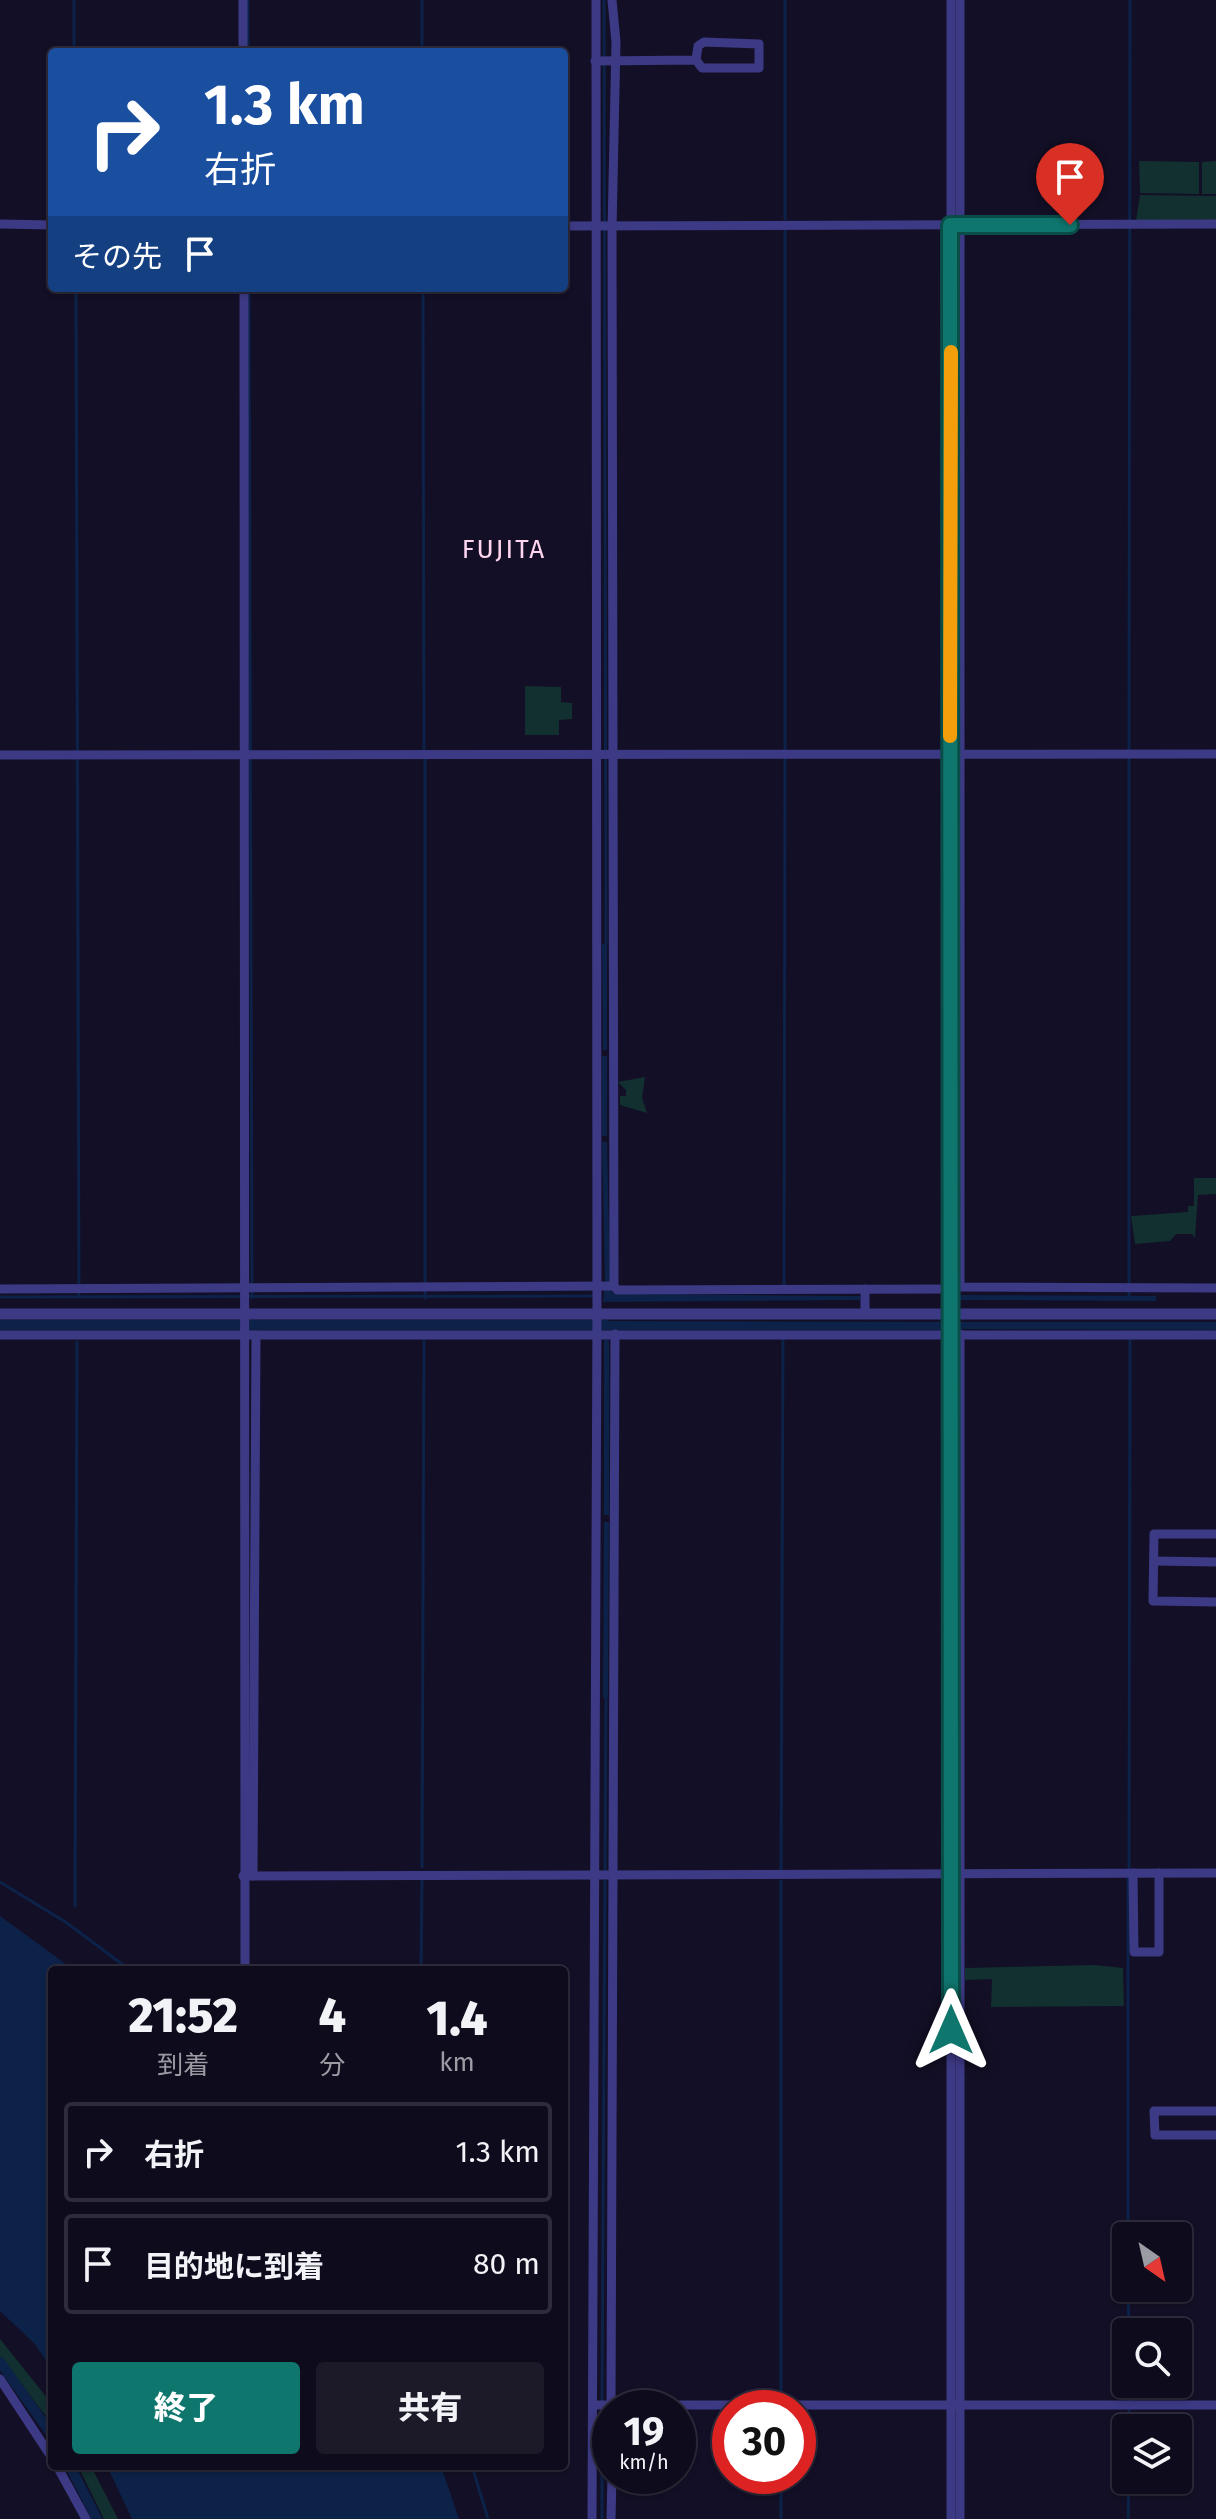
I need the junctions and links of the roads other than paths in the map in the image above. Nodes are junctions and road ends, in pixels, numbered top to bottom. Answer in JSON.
{"nodes":[{"id":1,"x":243,"y":0,"type":"edge"},
{"id":2,"x":596,"y":0,"type":"edge"},
{"id":3,"x":612,"y":0,"type":"edge"},
{"id":4,"x":951,"y":0,"type":"edge"},
{"id":5,"x":960,"y":0,"type":"edge"},
{"id":6,"x":605,"y":27,"type":"junction"},
{"id":7,"x":243,"y":48,"type":"edge"},
{"id":8,"x":696,"y":60,"type":"junction"},
{"id":9,"x":604,"y":61,"type":"junction"},
{"id":10,"x":604,"y":84,"type":"junction"},
{"id":11,"x":604,"y":110,"type":"junction"},
{"id":12,"x":0,"y":224,"type":"edge"},
{"id":13,"x":1216,"y":224,"type":"edge"},
{"id":14,"x":48,"y":225,"type":"edge"},
{"id":15,"x":955,"y":225,"type":"junction"},
{"id":16,"x":568,"y":226,"type":"edge"},
{"id":17,"x":603,"y":226,"type":"junction"},
{"id":18,"x":244,"y":292,"type":"edge"},
{"id":19,"x":249,"y":754,"type":"junction"},
{"id":20,"x":955,"y":754,"type":"junction"},
{"id":21,"x":1216,"y":754,"type":"edge"},
{"id":22,"x":0,"y":755,"type":"edge"},
{"id":23,"x":605,"y":755,"type":"junction"},
{"id":24,"x":1216,"y":1288,"type":"edge"},
{"id":25,"x":0,"y":1289,"type":"edge"},
{"id":26,"x":603,"y":1290,"type":"junction"},
{"id":27,"x":865,"y":1300,"type":"junction"},
{"id":28,"x":952,"y":1306,"type":"junction"},
{"id":29,"x":249,"y":1310,"type":"junction"},
{"id":30,"x":0,"y":1314,"type":"edge"},
{"id":31,"x":1216,"y":1314,"type":"edge"},
{"id":32,"x":602,"y":1328,"type":"junction"},
{"id":33,"x":0,"y":1335,"type":"edge"},
{"id":34,"x":1216,"y":1335,"type":"edge"},
{"id":35,"x":606,"y":1518,"type":"junction"},
{"id":36,"x":1216,"y":1534,"type":"edge"},
{"id":37,"x":1154,"y":1561,"type":"junction"},
{"id":38,"x":1216,"y":1562,"type":"edge"},
{"id":39,"x":1216,"y":1602,"type":"edge"},
{"id":40,"x":605,"y":1702,"type":"junction"},
{"id":41,"x":1133,"y":1873,"type":"junction"},
{"id":42,"x":1159,"y":1873,"type":"junction"},
{"id":43,"x":1216,"y":1873,"type":"edge"},
{"id":44,"x":604,"y":1874,"type":"junction"},
{"id":45,"x":956,"y":1874,"type":"junction"},
{"id":46,"x":249,"y":1876,"type":"junction"},
{"id":47,"x":245,"y":1966,"type":"edge"},
{"id":48,"x":1216,"y":2111,"type":"edge"},
{"id":49,"x":1216,"y":2135,"type":"edge"},
{"id":50,"x":0,"y":2379,"type":"edge"},
{"id":51,"x":604,"y":2390,"type":"edge"},
{"id":52,"x":604,"y":2390,"type":"edge"},
{"id":53,"x":956,"y":2404,"type":"junction"},
{"id":54,"x":696,"y":2405,"type":"edge"},
{"id":55,"x":1216,"y":2405,"type":"edge"},
{"id":56,"x":48,"y":2452,"type":"edge"},
{"id":57,"x":59,"y":2470,"type":"edge"},
{"id":58,"x":595,"y":2494,"type":"edge"},
{"id":59,"x":612,"y":2494,"type":"edge"},
{"id":60,"x":86,"y":2519,"type":"edge"},
{"id":61,"x":592,"y":2519,"type":"edge"},
{"id":62,"x":611,"y":2519,"type":"edge"},
{"id":63,"x":951,"y":2519,"type":"edge"},
{"id":64,"x":960,"y":2519,"type":"edge"}],
"edges":[{"from":1,"to":7,"type":"street"},
{"from":2,"to":6,"type":"street"},
{"from":3,"to":6,"type":"street"},
{"from":4,"to":15,"type":"street"},
{"from":5,"to":15,"type":"street"},
{"from":6,"to":9,"type":"street"},
{"from":6,"to":9,"type":"street"},
{"from":8,"to":8,"type":"street"},
{"from":8,"to":9,"type":"street"},
{"from":9,"to":10,"type":"street"},
{"from":9,"to":10,"type":"street"},
{"from":10,"to":11,"type":"street"},
{"from":10,"to":11,"type":"street"},
{"from":11,"to":17,"type":"street"},
{"from":11,"to":17,"type":"street"},
{"from":12,"to":14,"type":"street"},
{"from":13,"to":15,"type":"street"},
{"from":15,"to":17,"type":"street"},
{"from":15,"to":20,"type":"street"},
{"from":16,"to":17,"type":"street"},
{"from":17,"to":23,"type":"street"},
{"from":17,"to":23,"type":"street"},
{"from":18,"to":19,"type":"street"},
{"from":19,"to":22,"type":"street"},
{"from":19,"to":23,"type":"street"},
{"from":19,"to":29,"type":"street"},
{"from":20,"to":21,"type":"street"},
{"from":20,"to":23,"type":"street"},
{"from":20,"to":28,"type":"street"},
{"from":23,"to":26,"type":"street"},
{"from":23,"to":26,"type":"street"},
{"from":24,"to":28,"type":"street"},
{"from":25,"to":29,"type":"street"},
{"from":26,"to":27,"type":"street"},
{"from":26,"to":29,"type":"street"},
{"from":26,"to":32,"type":"street"},
{"from":27,"to":28,"type":"street"},
{"from":27,"to":28,"type":"street"},
{"from":27,"to":32,"type":"street"},
{"from":28,"to":31,"type":"street"},
{"from":28,"to":32,"type":"street"},
{"from":28,"to":34,"type":"street"},
{"from":28,"to":45,"type":"street"},
{"from":29,"to":30,"type":"street"},
{"from":29,"to":32,"type":"street"},
{"from":29,"to":32,"type":"street"},
{"from":29,"to":33,"type":"street"},
{"from":29,"to":46,"type":"street"},
{"from":32,"to":35,"type":"street"},
{"from":32,"to":35,"type":"street"},
{"from":35,"to":40,"type":"street"},
{"from":35,"to":40,"type":"street"},
{"from":36,"to":37,"type":"street"},
{"from":37,"to":38,"type":"street"},
{"from":37,"to":39,"type":"street"},
{"from":40,"to":44,"type":"street"},
{"from":40,"to":44,"type":"street"},
{"from":41,"to":42,"type":"street"},
{"from":41,"to":42,"type":"street"},
{"from":41,"to":45,"type":"street"},
{"from":42,"to":43,"type":"street"},
{"from":44,"to":45,"type":"street"},
{"from":44,"to":46,"type":"street"},
{"from":44,"to":51,"type":"street"},
{"from":44,"to":52,"type":"street"},
{"from":45,"to":53,"type":"street"},
{"from":46,"to":47,"type":"street"},
{"from":48,"to":49,"type":"street"},
{"from":50,"to":56,"type":"street"},
{"from":53,"to":54,"type":"street"},
{"from":53,"to":55,"type":"street"},
{"from":53,"to":63,"type":"street"},
{"from":53,"to":64,"type":"street"},
{"from":57,"to":60,"type":"street"},
{"from":58,"to":61,"type":"street"},
{"from":59,"to":62,"type":"street"}]}
